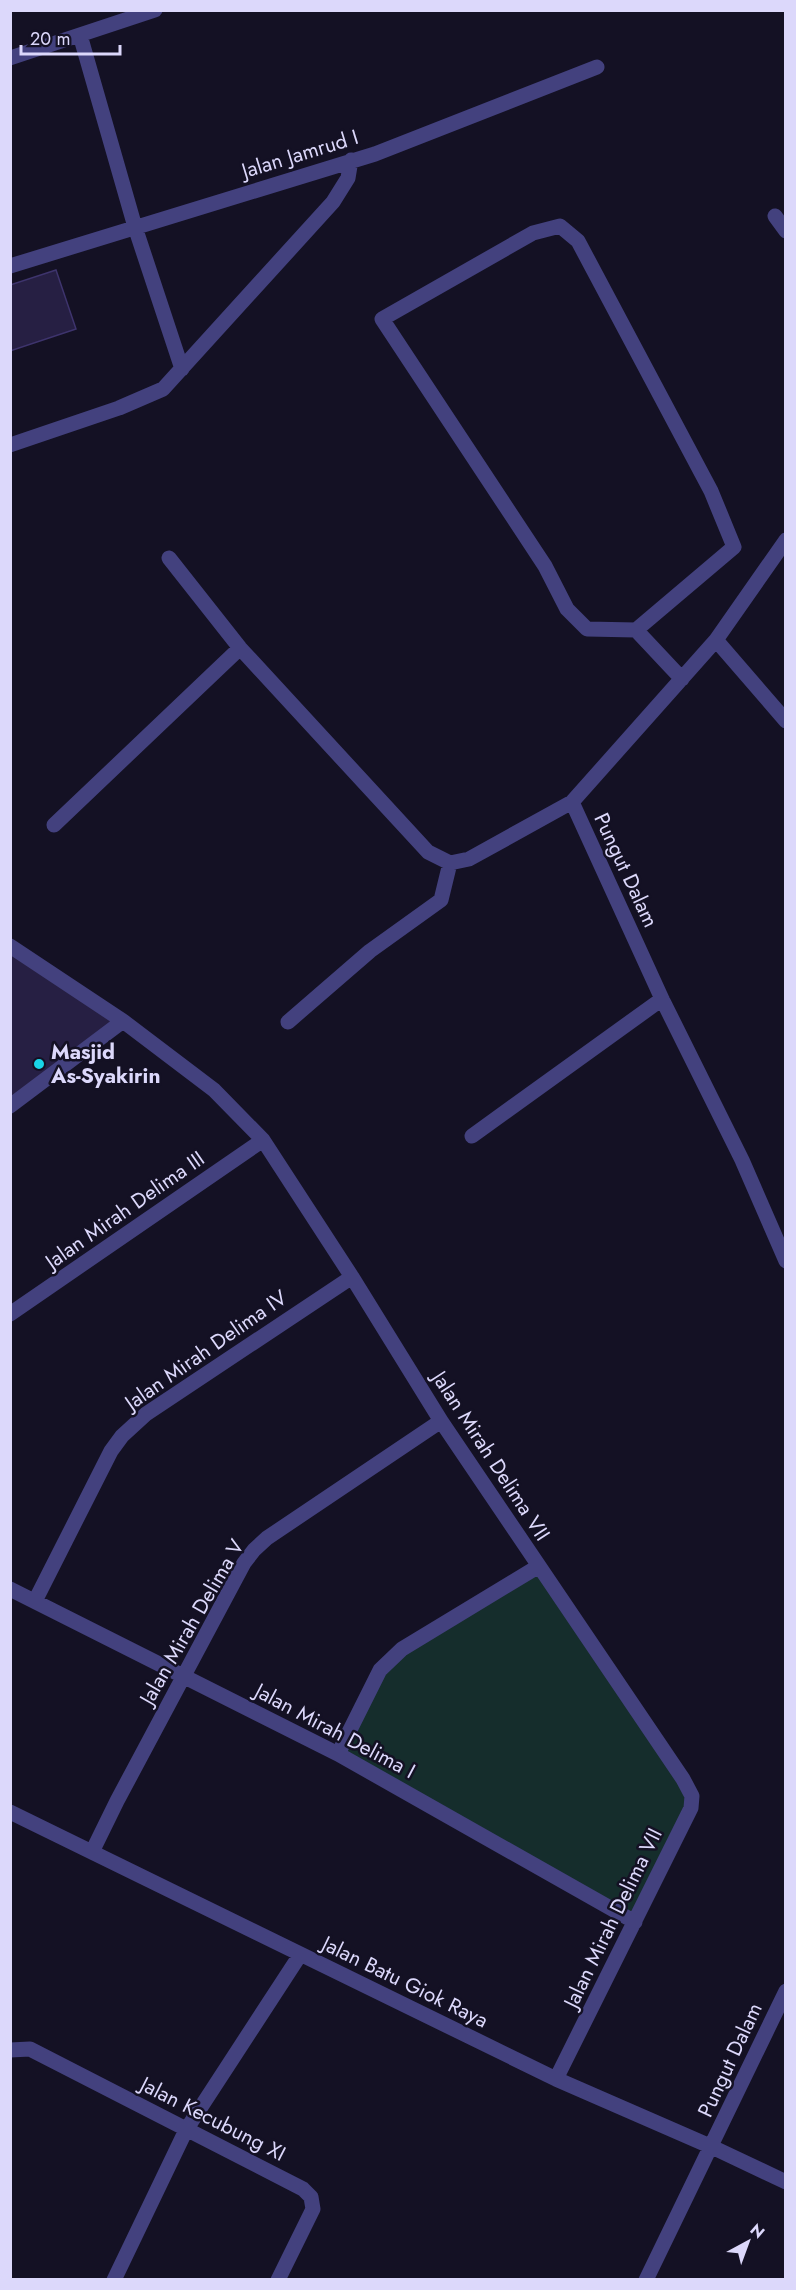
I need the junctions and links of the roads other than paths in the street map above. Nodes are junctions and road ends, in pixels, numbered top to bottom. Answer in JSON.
{"nodes":[{"id":1,"x":155,"y":10,"type":"edge"},
{"id":2,"x":80,"y":35,"type":"junction"},
{"id":3,"x":10,"y":58,"type":"edge"},
{"id":4,"x":597,"y":68,"type":"dead end"},
{"id":5,"x":351,"y":160,"type":"junction"},
{"id":6,"x":775,"y":216,"type":"dead end"},
{"id":7,"x":135,"y":226,"type":"junction"},
{"id":8,"x":786,"y":231,"type":"edge"},
{"id":9,"x":10,"y":266,"type":"edge"},
{"id":10,"x":182,"y":369,"type":"junction"},
{"id":11,"x":10,"y":445,"type":"edge"},
{"id":12,"x":786,"y":540,"type":"edge"},
{"id":13,"x":169,"y":558,"type":"dead end"},
{"id":14,"x":636,"y":630,"type":"junction"},
{"id":15,"x":716,"y":640,"type":"junction"},
{"id":16,"x":240,"y":648,"type":"junction"},
{"id":17,"x":682,"y":679,"type":"junction"},
{"id":18,"x":786,"y":721,"type":"edge"},
{"id":19,"x":572,"y":802,"type":"junction"},
{"id":20,"x":54,"y":825,"type":"dead end"},
{"id":21,"x":450,"y":863,"type":"junction"},
{"id":22,"x":10,"y":946,"type":"edge"},
{"id":23,"x":662,"y":999,"type":"junction"},
{"id":24,"x":123,"y":1022,"type":"junction"},
{"id":25,"x":288,"y":1022,"type":"dead end"},
{"id":26,"x":10,"y":1106,"type":"edge"},
{"id":27,"x":472,"y":1136,"type":"dead end"},
{"id":28,"x":263,"y":1140,"type":"junction"},
{"id":29,"x":786,"y":1261,"type":"edge"},
{"id":30,"x":352,"y":1277,"type":"junction"},
{"id":31,"x":10,"y":1314,"type":"edge"},
{"id":32,"x":441,"y":1421,"type":"junction"},
{"id":33,"x":539,"y":1566,"type":"junction"},
{"id":34,"x":10,"y":1589,"type":"edge"},
{"id":35,"x":35,"y":1601,"type":"junction"},
{"id":36,"x":183,"y":1677,"type":"junction"},
{"id":37,"x":338,"y":1754,"type":"junction"},
{"id":38,"x":10,"y":1812,"type":"edge"},
{"id":39,"x":92,"y":1852,"type":"junction"},
{"id":40,"x":635,"y":1922,"type":"junction"},
{"id":41,"x":300,"y":1955,"type":"junction"},
{"id":42,"x":786,"y":1991,"type":"edge"},
{"id":43,"x":10,"y":2050,"type":"edge"},
{"id":44,"x":556,"y":2079,"type":"junction"},
{"id":45,"x":186,"y":2130,"type":"junction"},
{"id":46,"x":712,"y":2147,"type":"junction"},
{"id":47,"x":786,"y":2182,"type":"edge"},
{"id":48,"x":114,"y":2280,"type":"edge"},
{"id":49,"x":278,"y":2280,"type":"edge"},
{"id":50,"x":646,"y":2280,"type":"edge"}],
"edges":[{"from":1,"to":2,"type":"street"},
{"from":2,"to":3,"type":"street"},
{"from":2,"to":7,"type":"street"},
{"from":4,"to":5,"type":"street","name":"Jalan Jamrud I"},
{"from":5,"to":7,"type":"street","name":"Jalan Jamrud I"},
{"from":5,"to":10,"type":"street"},
{"from":6,"to":8,"type":"street"},
{"from":7,"to":9,"type":"street","name":"Jalan Jamrud I"},
{"from":7,"to":10,"type":"street"},
{"from":10,"to":11,"type":"street"},
{"from":12,"to":15,"type":"street","name":"Pungut Dalam"},
{"from":13,"to":16,"type":"street"},
{"from":14,"to":14,"type":"street"},
{"from":14,"to":17,"type":"street"},
{"from":15,"to":17,"type":"street","name":"Pungut Dalam"},
{"from":15,"to":18,"type":"street"},
{"from":16,"to":20,"type":"street"},
{"from":16,"to":21,"type":"street"},
{"from":17,"to":19,"type":"street","name":"Pungut Dalam"},
{"from":19,"to":21,"type":"street"},
{"from":19,"to":23,"type":"street","name":"Pungut Dalam"},
{"from":21,"to":25,"type":"street"},
{"from":22,"to":24,"type":"street","name":"Jalan Mirah Delima VII"},
{"from":23,"to":27,"type":"street"},
{"from":23,"to":29,"type":"street","name":"Pungut Dalam"},
{"from":24,"to":26,"type":"street"},
{"from":24,"to":28,"type":"street","name":"Jalan Mirah Delima VII"},
{"from":28,"to":30,"type":"street","name":"Jalan Mirah Delima VII"},
{"from":28,"to":31,"type":"street","name":"Jalan Mirah Delima III"},
{"from":30,"to":32,"type":"street","name":"Jalan Mirah Delima VII"},
{"from":30,"to":35,"type":"street","name":"Jalan Mirah Delima IV"},
{"from":32,"to":33,"type":"street","name":"Jalan Mirah Delima VII"},
{"from":32,"to":36,"type":"street","name":"Jalan Mirah Delima V"},
{"from":33,"to":37,"type":"street"},
{"from":33,"to":40,"type":"street","name":"Jalan Mirah Delima VII"},
{"from":34,"to":35,"type":"street","name":"Jalan Mirah Delima I"},
{"from":35,"to":36,"type":"street","name":"Jalan Mirah Delima I"},
{"from":36,"to":37,"type":"street","name":"Jalan Mirah Delima I"},
{"from":36,"to":39,"type":"street","name":"Jalan Mirah Delima V"},
{"from":37,"to":40,"type":"street","name":"Jalan Mirah Delima I"},
{"from":38,"to":39,"type":"street","name":"Jalan Batu Giok Raya"},
{"from":39,"to":41,"type":"street","name":"Jalan Batu Giok Raya"},
{"from":40,"to":44,"type":"street","name":"Jalan Mirah Delima VII"},
{"from":41,"to":44,"type":"street","name":"Jalan Batu Giok Raya"},
{"from":41,"to":45,"type":"street"},
{"from":42,"to":46,"type":"street","name":"Pungut Dalam"},
{"from":43,"to":45,"type":"street","name":"Jalan Kecubung XI"},
{"from":44,"to":46,"type":"street","name":"Jalan Batu Giok Raya"},
{"from":45,"to":48,"type":"street"},
{"from":45,"to":49,"type":"street","name":"Jalan Kecubung XI"},
{"from":46,"to":47,"type":"street","name":"Jalan Batu Giok Raya"},
{"from":46,"to":50,"type":"street","name":"Pungut Dalam"}]}
